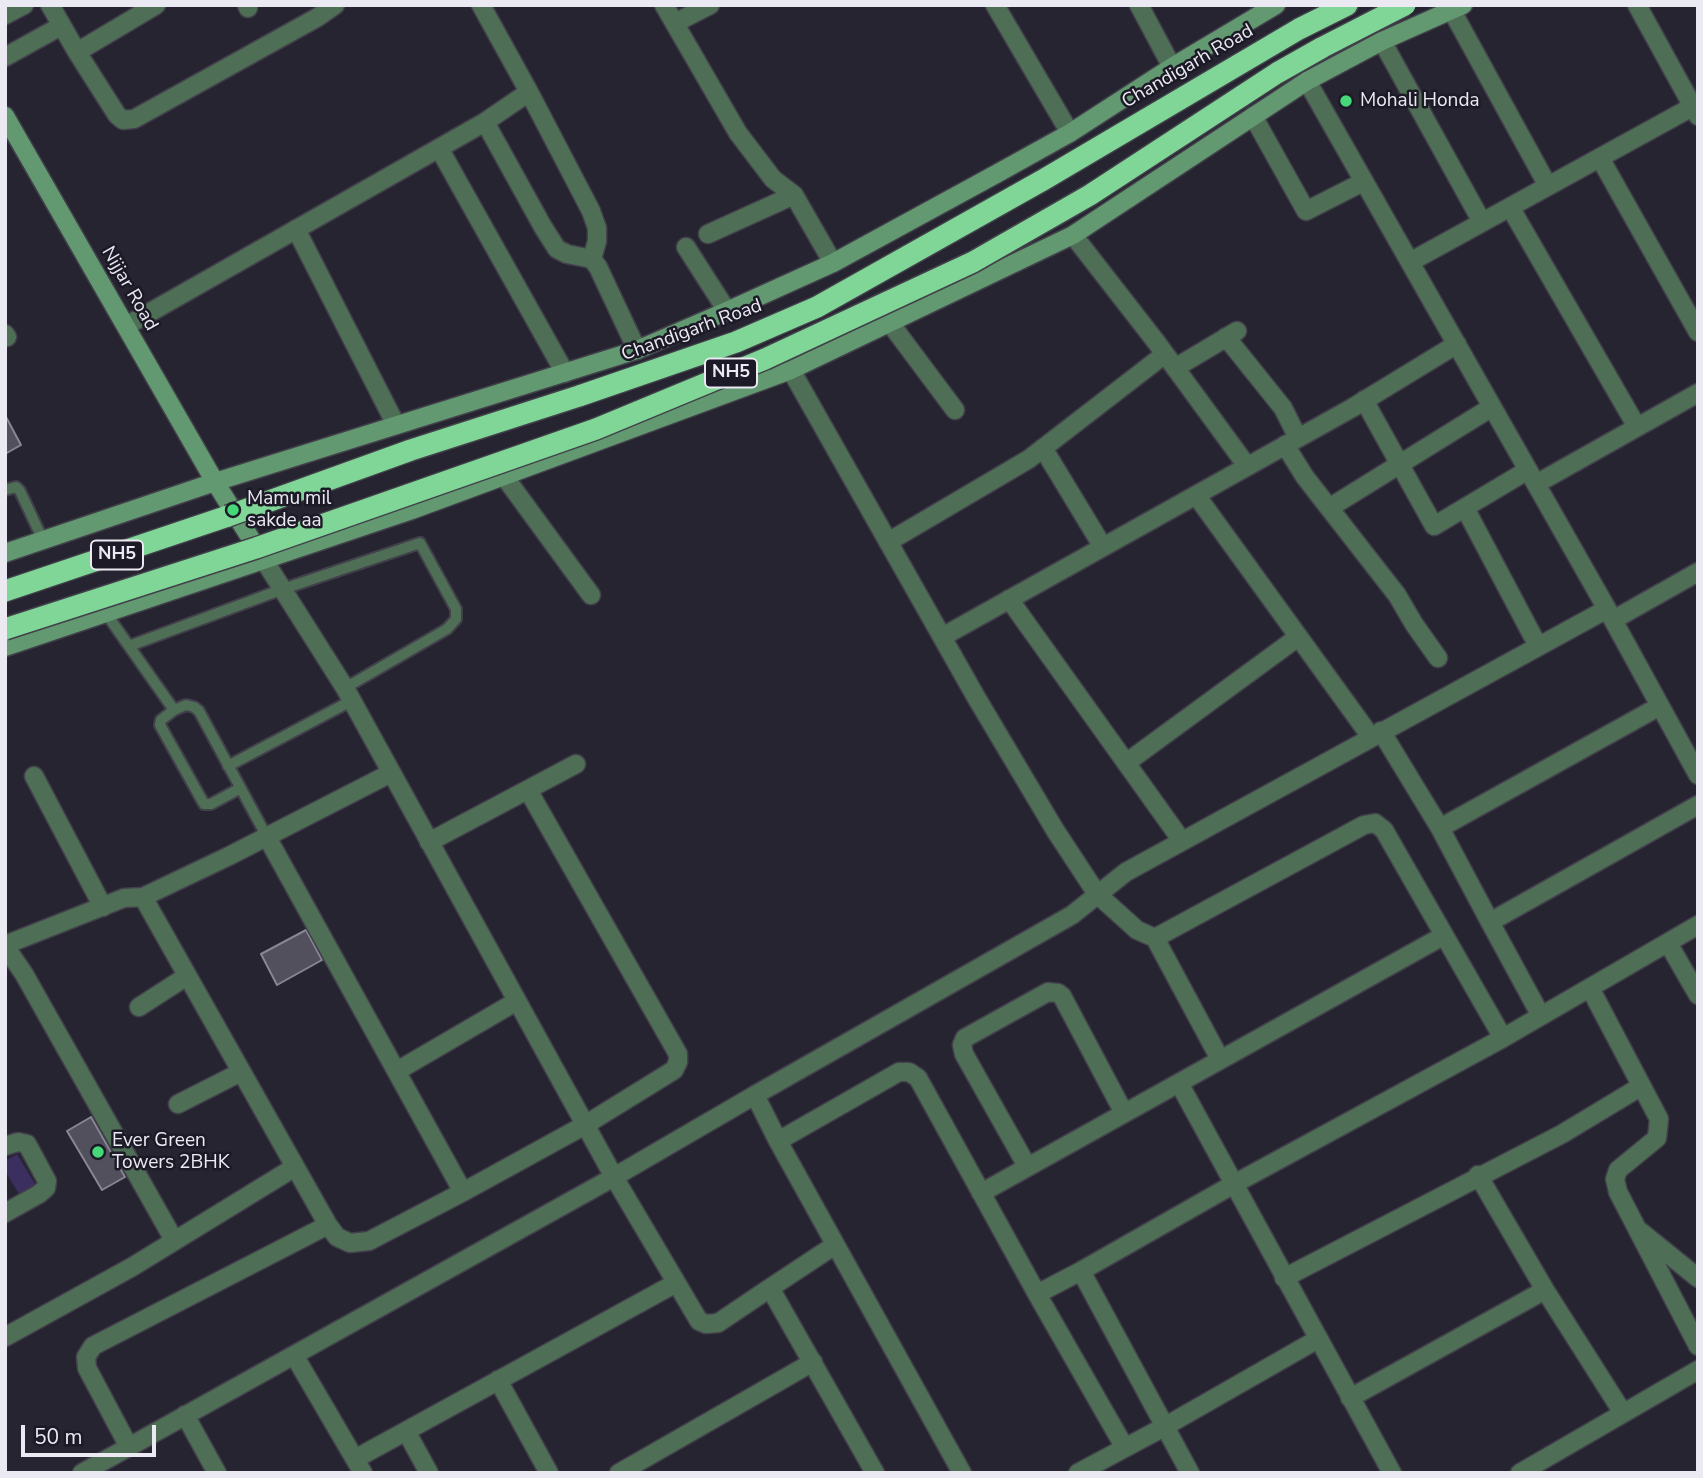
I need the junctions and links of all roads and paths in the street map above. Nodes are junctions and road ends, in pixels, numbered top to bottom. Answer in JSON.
{"nodes":[{"id":1,"x":24,"y":5,"type":"edge"},
{"id":2,"x":50,"y":5,"type":"edge"},
{"id":3,"x":156,"y":5,"type":"edge"},
{"id":4,"x":335,"y":5,"type":"edge"},
{"id":5,"x":481,"y":5,"type":"edge"},
{"id":6,"x":664,"y":5,"type":"edge"},
{"id":7,"x":710,"y":5,"type":"edge"},
{"id":8,"x":995,"y":5,"type":"edge"},
{"id":9,"x":1139,"y":5,"type":"edge"},
{"id":10,"x":1276,"y":5,"type":"edge"},
{"id":11,"x":1347,"y":5,"type":"edge"},
{"id":12,"x":1405,"y":5,"type":"edge"},
{"id":13,"x":1637,"y":5,"type":"edge"},
{"id":14,"x":1457,"y":7,"type":"edge"},
{"id":15,"x":5,"y":15,"type":"edge"},
{"id":16,"x":675,"y":23,"type":"junction"},
{"id":17,"x":61,"y":26,"type":"junction"},
{"id":18,"x":1382,"y":41,"type":"junction"},
{"id":19,"x":77,"y":52,"type":"junction"},
{"id":20,"x":5,"y":57,"type":"edge"},
{"id":21,"x":1172,"y":66,"type":"junction"},
{"id":22,"x":1307,"y":81,"type":"junction"},
{"id":23,"x":529,"y":92,"type":"junction"},
{"id":24,"x":1695,"y":112,"type":"edge"},
{"id":25,"x":5,"y":116,"type":"edge"},
{"id":26,"x":1252,"y":117,"type":"junction"},
{"id":27,"x":485,"y":122,"type":"junction"},
{"id":28,"x":1070,"y":133,"type":"junction"},
{"id":29,"x":439,"y":148,"type":"junction"},
{"id":30,"x":1600,"y":158,"type":"junction"},
{"id":31,"x":1363,"y":181,"type":"junction"},
{"id":32,"x":1548,"y":186,"type":"junction"},
{"id":33,"x":794,"y":195,"type":"junction"},
{"id":34,"x":1510,"y":207,"type":"junction"},
{"id":35,"x":1482,"y":222,"type":"junction"},
{"id":36,"x":296,"y":229,"type":"junction"},
{"id":37,"x":708,"y":234,"type":"dead end"},
{"id":38,"x":1073,"y":235,"type":"junction"},
{"id":39,"x":686,"y":247,"type":"dead end"},
{"id":40,"x":592,"y":259,"type":"junction"},
{"id":41,"x":1410,"y":262,"type":"junction"},
{"id":42,"x":833,"y":263,"type":"junction"},
{"id":43,"x":727,"y":311,"type":"junction"},
{"id":44,"x":890,"y":323,"type":"junction"},
{"id":45,"x":126,"y":326,"type":"junction"},
{"id":46,"x":1698,"y":332,"type":"edge"},
{"id":47,"x":1457,"y":344,"type":"junction"},
{"id":48,"x":637,"y":350,"type":"junction"},
{"id":49,"x":1170,"y":361,"type":"junction"},
{"id":50,"x":791,"y":370,"type":"junction"},
{"id":51,"x":565,"y":373,"type":"junction"},
{"id":52,"x":1696,"y":397,"type":"edge"},
{"id":53,"x":1364,"y":400,"type":"junction"},
{"id":54,"x":1492,"y":407,"type":"junction"},
{"id":55,"x":955,"y":410,"type":"dead end"},
{"id":56,"x":396,"y":425,"type":"junction"},
{"id":57,"x":1637,"y":428,"type":"junction"},
{"id":58,"x":1291,"y":442,"type":"junction"},
{"id":59,"x":1043,"y":449,"type":"junction"},
{"id":60,"x":1399,"y":465,"type":"junction"},
{"id":61,"x":1247,"y":466,"type":"junction"},
{"id":62,"x":504,"y":476,"type":"junction"},
{"id":63,"x":1532,"y":477,"type":"junction"},
{"id":64,"x":215,"y":482,"type":"junction"},
{"id":65,"x":5,"y":490,"type":"edge"},
{"id":66,"x":1196,"y":495,"type":"junction"},
{"id":67,"x":1329,"y":508,"type":"junction"},
{"id":68,"x":1465,"y":508,"type":"junction"},
{"id":69,"x":43,"y":540,"type":"junction"},
{"id":70,"x":888,"y":542,"type":"junction"},
{"id":71,"x":1103,"y":547,"type":"junction"},
{"id":72,"x":5,"y":553,"type":"edge"},
{"id":73,"x":264,"y":560,"type":"junction"},
{"id":74,"x":1698,"y":572,"type":"edge"},
{"id":75,"x":283,"y":589,"type":"junction"},
{"id":76,"x":5,"y":591,"type":"edge"},
{"id":77,"x":591,"y":595,"type":"dead end"},
{"id":78,"x":1009,"y":599,"type":"junction"},
{"id":79,"x":105,"y":612,"type":"junction"},
{"id":80,"x":1610,"y":615,"type":"junction"},
{"id":81,"x":5,"y":629,"type":"edge"},
{"id":82,"x":1298,"y":636,"type":"junction"},
{"id":83,"x":942,"y":637,"type":"junction"},
{"id":84,"x":129,"y":646,"type":"junction"},
{"id":85,"x":1538,"y":646,"type":"junction"},
{"id":86,"x":5,"y":647,"type":"edge"},
{"id":87,"x":1438,"y":658,"type":"dead end"},
{"id":88,"x":348,"y":695,"type":"junction"},
{"id":89,"x":1660,"y":706,"type":"junction"},
{"id":90,"x":174,"y":710,"type":"junction"},
{"id":91,"x":1376,"y":734,"type":"junction"},
{"id":92,"x":1126,"y":763,"type":"junction"},
{"id":93,"x":576,"y":764,"type":"dead end"},
{"id":94,"x":229,"y":766,"type":"junction"},
{"id":95,"x":391,"y":773,"type":"junction"},
{"id":96,"x":1698,"y":775,"type":"edge"},
{"id":97,"x":34,"y":776,"type":"dead end"},
{"id":98,"x":239,"y":789,"type":"junction"},
{"id":99,"x":528,"y":790,"type":"junction"},
{"id":100,"x":1698,"y":805,"type":"edge"},
{"id":101,"x":1440,"y":828,"type":"junction"},
{"id":102,"x":267,"y":836,"type":"junction"},
{"id":103,"x":1182,"y":841,"type":"junction"},
{"id":104,"x":429,"y":842,"type":"junction"},
{"id":105,"x":1097,"y":894,"type":"junction"},
{"id":106,"x":143,"y":897,"type":"junction"},
{"id":107,"x":103,"y":907,"type":"junction"},
{"id":108,"x":1490,"y":922,"type":"junction"},
{"id":109,"x":1698,"y":925,"type":"edge"},
{"id":110,"x":1443,"y":936,"type":"junction"},
{"id":111,"x":1155,"y":938,"type":"junction"},
{"id":112,"x":1668,"y":943,"type":"junction"},
{"id":113,"x":5,"y":945,"type":"edge"},
{"id":114,"x":187,"y":976,"type":"junction"},
{"id":115,"x":1590,"y":988,"type":"junction"},
{"id":116,"x":1698,"y":995,"type":"edge"},
{"id":117,"x":517,"y":1000,"type":"junction"},
{"id":118,"x":139,"y":1007,"type":"dead end"},
{"id":119,"x":1541,"y":1016,"type":"junction"},
{"id":120,"x":1503,"y":1038,"type":"junction"},
{"id":121,"x":1220,"y":1059,"type":"junction"},
{"id":122,"x":397,"y":1071,"type":"junction"},
{"id":123,"x":242,"y":1072,"type":"junction"},
{"id":124,"x":1179,"y":1083,"type":"junction"},
{"id":125,"x":1640,"y":1087,"type":"junction"},
{"id":126,"x":755,"y":1095,"type":"junction"},
{"id":127,"x":178,"y":1104,"type":"dead end"},
{"id":128,"x":1124,"y":1113,"type":"junction"},
{"id":129,"x":585,"y":1125,"type":"junction"},
{"id":130,"x":778,"y":1142,"type":"junction"},
{"id":131,"x":5,"y":1146,"type":"edge"},
{"id":132,"x":1027,"y":1166,"type":"junction"},
{"id":133,"x":295,"y":1167,"type":"junction"},
{"id":134,"x":1478,"y":1175,"type":"junction"},
{"id":135,"x":614,"y":1177,"type":"junction"},
{"id":136,"x":1234,"y":1184,"type":"junction"},
{"id":137,"x":463,"y":1192,"type":"junction"},
{"id":138,"x":981,"y":1193,"type":"junction"},
{"id":139,"x":5,"y":1213,"type":"edge"},
{"id":140,"x":328,"y":1225,"type":"junction"},
{"id":141,"x":1635,"y":1227,"type":"junction"},
{"id":142,"x":174,"y":1240,"type":"junction"},
{"id":143,"x":835,"y":1245,"type":"junction"},
{"id":144,"x":1081,"y":1270,"type":"junction"},
{"id":145,"x":1284,"y":1278,"type":"junction"},
{"id":146,"x":1698,"y":1278,"type":"edge"},
{"id":147,"x":676,"y":1283,"type":"junction"},
{"id":148,"x":770,"y":1288,"type":"junction"},
{"id":149,"x":1545,"y":1290,"type":"junction"},
{"id":150,"x":1037,"y":1294,"type":"junction"},
{"id":151,"x":5,"y":1337,"type":"edge"},
{"id":152,"x":1318,"y":1339,"type":"junction"},
{"id":153,"x":1698,"y":1346,"type":"edge"},
{"id":154,"x":294,"y":1355,"type":"junction"},
{"id":155,"x":813,"y":1362,"type":"junction"},
{"id":156,"x":1698,"y":1370,"type":"edge"},
{"id":157,"x":498,"y":1380,"type":"junction"},
{"id":158,"x":1350,"y":1398,"type":"junction"},
{"id":159,"x":1623,"y":1413,"type":"junction"},
{"id":160,"x":185,"y":1415,"type":"junction"},
{"id":161,"x":1164,"y":1427,"type":"junction"},
{"id":162,"x":406,"y":1431,"type":"junction"},
{"id":163,"x":128,"y":1447,"type":"junction"},
{"id":164,"x":1125,"y":1448,"type":"junction"},
{"id":165,"x":359,"y":1466,"type":"edge"},
{"id":166,"x":82,"y":1473,"type":"edge"},
{"id":167,"x":217,"y":1473,"type":"edge"},
{"id":168,"x":429,"y":1473,"type":"edge"},
{"id":169,"x":549,"y":1473,"type":"edge"},
{"id":170,"x":619,"y":1473,"type":"edge"},
{"id":171,"x":875,"y":1473,"type":"edge"},
{"id":172,"x":962,"y":1473,"type":"edge"},
{"id":173,"x":1078,"y":1473,"type":"edge"},
{"id":174,"x":1191,"y":1473,"type":"edge"},
{"id":175,"x":1392,"y":1473,"type":"edge"},
{"id":176,"x":1520,"y":1473,"type":"edge"}],
"edges":[{"from":1,"to":15,"type":"street"},
{"from":2,"to":17,"type":"street"},
{"from":3,"to":19,"type":"street"},
{"from":4,"to":19,"type":"street"},
{"from":5,"to":23,"type":"street"},
{"from":6,"to":16,"type":"street"},
{"from":7,"to":16,"type":"street"},
{"from":8,"to":28,"type":"street"},
{"from":9,"to":21,"type":"street"},
{"from":10,"to":21,"type":"main road"},
{"from":11,"to":76,"type":"highway","name":"Chandigarh Road","number":"NH5","bridge":true},
{"from":12,"to":81,"type":"highway","number":"NH5","bridge":true},
{"from":13,"to":24,"type":"street"},
{"from":14,"to":18,"type":"main road"},
{"from":14,"to":32,"type":"street"},
{"from":16,"to":33,"type":"street"},
{"from":17,"to":19,"type":"street"},
{"from":17,"to":20,"type":"street"},
{"from":18,"to":22,"type":"main road"},
{"from":18,"to":35,"type":"street"},
{"from":21,"to":28,"type":"main road"},
{"from":22,"to":26,"type":"main road"},
{"from":22,"to":31,"type":"street"},
{"from":23,"to":27,"type":"street"},
{"from":23,"to":40,"type":"street"},
{"from":24,"to":30,"type":"street"},
{"from":25,"to":45,"type":"main road","name":"Nijjar Road"},
{"from":26,"to":31,"type":"street"},
{"from":26,"to":38,"type":"main road"},
{"from":27,"to":29,"type":"street"},
{"from":27,"to":40,"type":"street"},
{"from":28,"to":42,"type":"main road"},
{"from":29,"to":36,"type":"street"},
{"from":29,"to":51,"type":"street"},
{"from":30,"to":32,"type":"street"},
{"from":30,"to":46,"type":"street"},
{"from":31,"to":41,"type":"street"},
{"from":32,"to":34,"type":"street"},
{"from":33,"to":37,"type":"street"},
{"from":33,"to":42,"type":"street"},
{"from":34,"to":35,"type":"street"},
{"from":34,"to":57,"type":"street"},
{"from":35,"to":41,"type":"street"},
{"from":36,"to":45,"type":"street"},
{"from":36,"to":56,"type":"street"},
{"from":38,"to":44,"type":"main road"},
{"from":38,"to":49,"type":"street"},
{"from":39,"to":43,"type":"street"},
{"from":40,"to":48,"type":"street"},
{"from":41,"to":47,"type":"street"},
{"from":42,"to":43,"type":"main road"},
{"from":43,"to":48,"type":"main road"},
{"from":44,"to":50,"type":"main road"},
{"from":44,"to":55,"type":"street"},
{"from":45,"to":64,"type":"main road","name":"Nijjar Road"},
{"from":47,"to":53,"type":"street"},
{"from":47,"to":54,"type":"street"},
{"from":48,"to":51,"type":"main road"},
{"from":49,"to":58,"type":"street"},
{"from":49,"to":59,"type":"street"},
{"from":49,"to":61,"type":"street"},
{"from":50,"to":62,"type":"main road"},
{"from":50,"to":70,"type":"street"},
{"from":51,"to":56,"type":"main road"},
{"from":52,"to":57,"type":"street"},
{"from":53,"to":58,"type":"street"},
{"from":53,"to":60,"type":"street"},
{"from":54,"to":60,"type":"street"},
{"from":54,"to":63,"type":"street"},
{"from":56,"to":64,"type":"main road"},
{"from":57,"to":63,"type":"street"},
{"from":58,"to":61,"type":"street"},
{"from":58,"to":67,"type":"street"},
{"from":59,"to":70,"type":"street"},
{"from":59,"to":71,"type":"street"},
{"from":60,"to":67,"type":"street"},
{"from":60,"to":68,"type":"street"},
{"from":61,"to":66,"type":"street"},
{"from":62,"to":73,"type":"main road"},
{"from":62,"to":77,"type":"street"},
{"from":63,"to":68,"type":"street"},
{"from":63,"to":80,"type":"street"},
{"from":64,"to":69,"type":"main road"},
{"from":64,"to":73,"type":"main road","name":"Nijjar Road"},
{"from":65,"to":69,"type":"lane"},
{"from":66,"to":71,"type":"street"},
{"from":66,"to":82,"type":"street"},
{"from":67,"to":87,"type":"street"},
{"from":68,"to":85,"type":"street"},
{"from":69,"to":72,"type":"main road"},
{"from":70,"to":83,"type":"street"},
{"from":71,"to":78,"type":"street"},
{"from":73,"to":75,"type":"street"},
{"from":73,"to":79,"type":"main road"},
{"from":74,"to":80,"type":"street"},
{"from":75,"to":84,"type":"lane"},
{"from":75,"to":88,"type":"street"},
{"from":75,"to":88,"type":"lane"},
{"from":78,"to":83,"type":"street"},
{"from":78,"to":92,"type":"street"},
{"from":79,"to":84,"type":"lane"},
{"from":79,"to":86,"type":"main road"},
{"from":80,"to":85,"type":"street"},
{"from":80,"to":89,"type":"street"},
{"from":82,"to":91,"type":"street"},
{"from":82,"to":92,"type":"street"},
{"from":83,"to":105,"type":"street"},
{"from":84,"to":90,"type":"lane"},
{"from":85,"to":91,"type":"street"},
{"from":88,"to":94,"type":"lane"},
{"from":88,"to":95,"type":"street"},
{"from":89,"to":96,"type":"street"},
{"from":89,"to":101,"type":"street"},
{"from":90,"to":94,"type":"lane"},
{"from":90,"to":98,"type":"lane"},
{"from":91,"to":101,"type":"street"},
{"from":91,"to":103,"type":"street"},
{"from":92,"to":103,"type":"street"},
{"from":93,"to":99,"type":"street"},
{"from":94,"to":98,"type":"lane"},
{"from":95,"to":102,"type":"street"},
{"from":95,"to":104,"type":"street"},
{"from":97,"to":107,"type":"street"},
{"from":98,"to":102,"type":"lane"},
{"from":99,"to":104,"type":"street"},
{"from":99,"to":129,"type":"street"},
{"from":100,"to":108,"type":"street"},
{"from":101,"to":108,"type":"street"},
{"from":102,"to":106,"type":"street"},
{"from":102,"to":122,"type":"street"},
{"from":103,"to":105,"type":"street"},
{"from":104,"to":117,"type":"street"},
{"from":105,"to":111,"type":"street"},
{"from":105,"to":126,"type":"street"},
{"from":106,"to":107,"type":"street"},
{"from":106,"to":114,"type":"street"},
{"from":107,"to":113,"type":"street"},
{"from":108,"to":119,"type":"street"},
{"from":109,"to":112,"type":"street"},
{"from":110,"to":111,"type":"street"},
{"from":110,"to":120,"type":"street"},
{"from":110,"to":121,"type":"street"},
{"from":111,"to":121,"type":"street"},
{"from":112,"to":115,"type":"street"},
{"from":112,"to":116,"type":"street"},
{"from":113,"to":142,"type":"street"},
{"from":114,"to":118,"type":"street"},
{"from":114,"to":123,"type":"street"},
{"from":115,"to":119,"type":"street"},
{"from":115,"to":125,"type":"street"},
{"from":117,"to":122,"type":"street"},
{"from":117,"to":129,"type":"street"},
{"from":119,"to":120,"type":"street"},
{"from":120,"to":136,"type":"street"},
{"from":121,"to":124,"type":"street"},
{"from":122,"to":137,"type":"street"},
{"from":123,"to":127,"type":"street"},
{"from":123,"to":133,"type":"street"},
{"from":124,"to":128,"type":"street"},
{"from":124,"to":136,"type":"street"},
{"from":125,"to":134,"type":"street"},
{"from":125,"to":141,"type":"street"},
{"from":126,"to":130,"type":"street"},
{"from":126,"to":135,"type":"street"},
{"from":128,"to":132,"type":"street"},
{"from":128,"to":132,"type":"street"},
{"from":129,"to":135,"type":"street"},
{"from":129,"to":137,"type":"street"},
{"from":130,"to":138,"type":"street"},
{"from":130,"to":143,"type":"street"},
{"from":131,"to":139,"type":"street"},
{"from":132,"to":138,"type":"street"},
{"from":133,"to":140,"type":"street"},
{"from":133,"to":142,"type":"street"},
{"from":134,"to":145,"type":"street"},
{"from":134,"to":149,"type":"street"},
{"from":135,"to":147,"type":"street"},
{"from":135,"to":154,"type":"street"},
{"from":136,"to":144,"type":"street"},
{"from":136,"to":145,"type":"street"},
{"from":137,"to":140,"type":"street"},
{"from":138,"to":150,"type":"street"},
{"from":140,"to":163,"type":"street"},
{"from":141,"to":146,"type":"street"},
{"from":141,"to":153,"type":"street"},
{"from":142,"to":151,"type":"street"},
{"from":143,"to":148,"type":"street"},
{"from":143,"to":172,"type":"street"},
{"from":144,"to":150,"type":"street"},
{"from":144,"to":161,"type":"street"},
{"from":145,"to":152,"type":"street"},
{"from":147,"to":148,"type":"street"},
{"from":147,"to":157,"type":"street"},
{"from":148,"to":155,"type":"street"},
{"from":149,"to":158,"type":"street"},
{"from":149,"to":159,"type":"street"},
{"from":150,"to":164,"type":"street"},
{"from":152,"to":158,"type":"street"},
{"from":152,"to":161,"type":"street"},
{"from":154,"to":160,"type":"street"},
{"from":154,"to":165,"type":"street"},
{"from":155,"to":170,"type":"street"},
{"from":155,"to":171,"type":"street"},
{"from":156,"to":159,"type":"street"},
{"from":157,"to":162,"type":"street"},
{"from":157,"to":169,"type":"street"},
{"from":158,"to":175,"type":"street"},
{"from":159,"to":176,"type":"street"},
{"from":160,"to":163,"type":"street"},
{"from":160,"to":167,"type":"street"},
{"from":161,"to":164,"type":"street"},
{"from":161,"to":174,"type":"street"},
{"from":162,"to":165,"type":"street"},
{"from":162,"to":168,"type":"street"},
{"from":163,"to":166,"type":"street"},
{"from":164,"to":173,"type":"street"}]}
